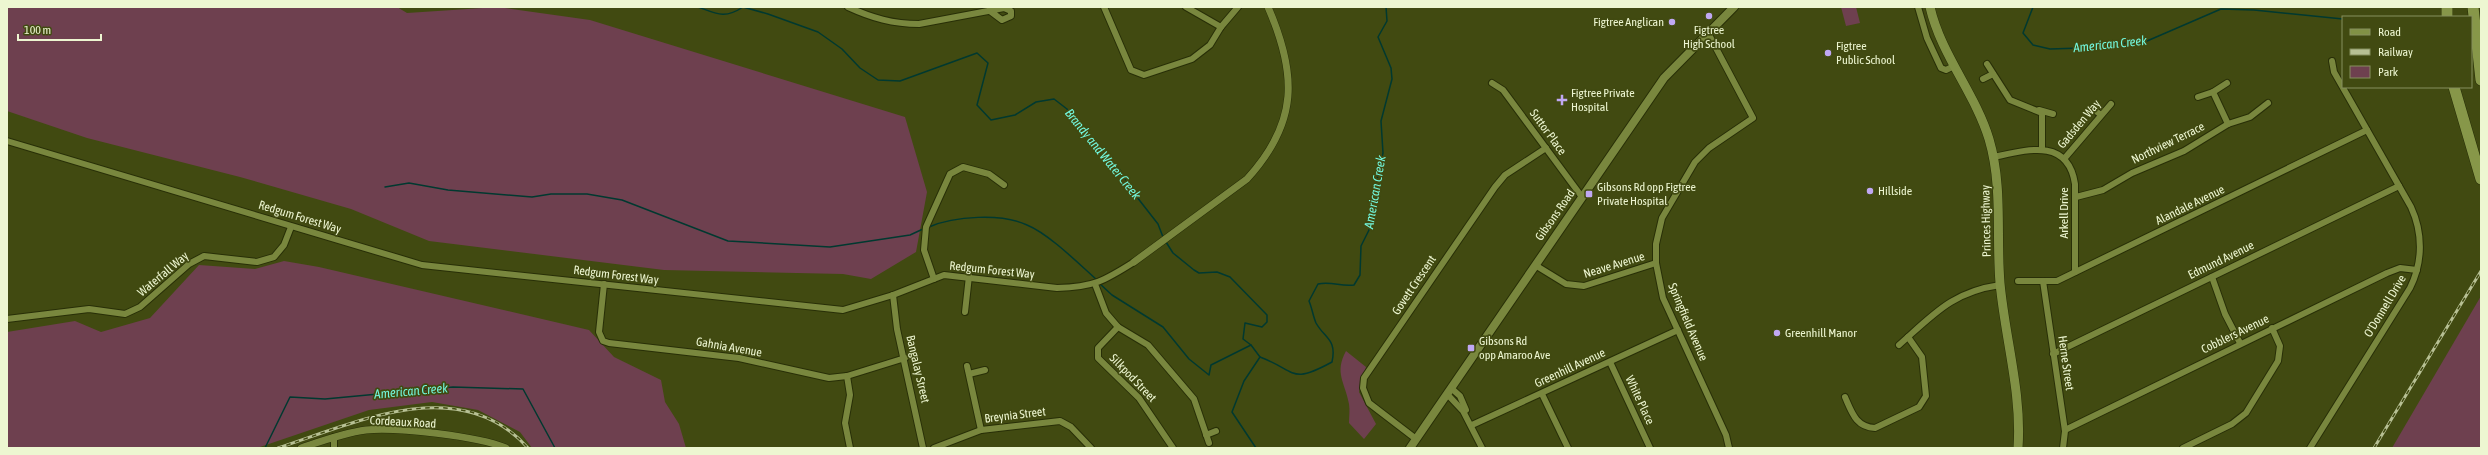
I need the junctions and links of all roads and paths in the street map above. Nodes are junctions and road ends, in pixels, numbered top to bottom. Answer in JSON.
{"nodes":[{"id":1,"x":848,"y":7,"type":"edge"},
{"id":2,"x":1104,"y":7,"type":"edge"},
{"id":3,"x":1186,"y":7,"type":"edge"},
{"id":4,"x":1238,"y":7,"type":"edge"},
{"id":5,"x":1268,"y":7,"type":"edge"},
{"id":6,"x":1734,"y":7,"type":"edge"},
{"id":7,"x":1918,"y":7,"type":"edge"},
{"id":8,"x":1930,"y":7,"type":"edge"},
{"id":9,"x":2473,"y":7,"type":"edge"},
{"id":10,"x":990,"y":11,"type":"dead end"},
{"id":11,"x":1221,"y":27,"type":"junction"},
{"id":12,"x":1708,"y":33,"type":"junction"},
{"id":13,"x":2332,"y":61,"type":"dead end"},
{"id":14,"x":1987,"y":64,"type":"dead end"},
{"id":15,"x":1954,"y":66,"type":"junction"},
{"id":16,"x":1993,"y":74,"type":"junction"},
{"id":17,"x":1983,"y":79,"type":"dead end"},
{"id":18,"x":2481,"y":80,"type":"edge"},
{"id":19,"x":1492,"y":82,"type":"dead end"},
{"id":20,"x":2227,"y":83,"type":"dead end"},
{"id":21,"x":2342,"y":86,"type":"edge"},
{"id":22,"x":2343,"y":88,"type":"edge"},
{"id":23,"x":2454,"y":88,"type":"edge"},
{"id":24,"x":2213,"y":92,"type":"junction"},
{"id":25,"x":2198,"y":97,"type":"dead end"},
{"id":26,"x":2268,"y":103,"type":"dead end"},
{"id":27,"x":2111,"y":104,"type":"dead end"},
{"id":28,"x":2092,"y":108,"type":"dead end"},
{"id":29,"x":2039,"y":110,"type":"junction"},
{"id":30,"x":2053,"y":114,"type":"dead end"},
{"id":31,"x":2101,"y":115,"type":"junction"},
{"id":32,"x":2228,"y":124,"type":"junction"},
{"id":33,"x":2367,"y":130,"type":"junction"},
{"id":34,"x":7,"y":141,"type":"edge"},
{"id":35,"x":1546,"y":148,"type":"junction"},
{"id":36,"x":2042,"y":148,"type":"junction"},
{"id":37,"x":1994,"y":157,"type":"junction"},
{"id":38,"x":2064,"y":159,"type":"junction"},
{"id":39,"x":2481,"y":179,"type":"edge"},
{"id":40,"x":1004,"y":185,"type":"dead end"},
{"id":41,"x":2399,"y":186,"type":"junction"},
{"id":42,"x":2076,"y":197,"type":"junction"},
{"id":43,"x":1582,"y":198,"type":"junction"},
{"id":44,"x":291,"y":227,"type":"junction"},
{"id":45,"x":1134,"y":262,"type":"joint"},
{"id":46,"x":1656,"y":264,"type":"junction"},
{"id":47,"x":1535,"y":265,"type":"junction"},
{"id":48,"x":2417,"y":270,"type":"junction"},
{"id":49,"x":2075,"y":272,"type":"junction"},
{"id":50,"x":969,"y":276,"type":"junction"},
{"id":51,"x":2212,"y":277,"type":"junction"},
{"id":52,"x":934,"y":279,"type":"junction"},
{"id":53,"x":2018,"y":281,"type":"dead end"},
{"id":54,"x":2043,"y":281,"type":"junction"},
{"id":55,"x":604,"y":284,"type":"junction"},
{"id":56,"x":1094,"y":284,"type":"junction"},
{"id":57,"x":2000,"y":285,"type":"junction"},
{"id":58,"x":893,"y":295,"type":"junction"},
{"id":59,"x":964,"y":312,"type":"dead end"},
{"id":60,"x":7,"y":319,"type":"edge"},
{"id":61,"x":1118,"y":327,"type":"junction"},
{"id":62,"x":2272,"y":328,"type":"junction"},
{"id":63,"x":1678,"y":330,"type":"junction"},
{"id":64,"x":1908,"y":337,"type":"junction"},
{"id":65,"x":1899,"y":344,"type":"dead end"},
{"id":66,"x":2240,"y":344,"type":"junction"},
{"id":67,"x":2053,"y":354,"type":"junction"},
{"id":68,"x":905,"y":358,"type":"junction"},
{"id":69,"x":1610,"y":362,"type":"junction"},
{"id":70,"x":966,"y":366,"type":"dead end"},
{"id":71,"x":985,"y":370,"type":"dead end"},
{"id":72,"x":968,"y":374,"type":"junction"},
{"id":73,"x":847,"y":376,"type":"junction"},
{"id":74,"x":1449,"y":391,"type":"junction"},
{"id":75,"x":1542,"y":394,"type":"junction"},
{"id":76,"x":1845,"y":397,"type":"dead end"},
{"id":77,"x":1470,"y":423,"type":"junction"},
{"id":78,"x":981,"y":430,"type":"junction"},
{"id":79,"x":2065,"y":430,"type":"junction"},
{"id":80,"x":1216,"y":431,"type":"dead end"},
{"id":81,"x":1206,"y":435,"type":"junction"},
{"id":82,"x":334,"y":437,"type":"junction"},
{"id":83,"x":1416,"y":439,"type":"junction"},
{"id":84,"x":1209,"y":443,"type":"dead end"},
{"id":85,"x":301,"y":448,"type":"edge"},
{"id":86,"x":334,"y":448,"type":"edge"},
{"id":87,"x":506,"y":448,"type":"edge"},
{"id":88,"x":850,"y":448,"type":"edge"},
{"id":89,"x":923,"y":448,"type":"edge"},
{"id":90,"x":934,"y":448,"type":"edge"},
{"id":91,"x":1091,"y":448,"type":"edge"},
{"id":92,"x":1173,"y":448,"type":"edge"},
{"id":93,"x":1410,"y":448,"type":"edge"},
{"id":94,"x":1482,"y":448,"type":"edge"},
{"id":95,"x":1568,"y":448,"type":"edge"},
{"id":96,"x":1650,"y":448,"type":"edge"},
{"id":97,"x":1729,"y":448,"type":"edge"},
{"id":98,"x":2018,"y":448,"type":"edge"},
{"id":99,"x":2063,"y":448,"type":"edge"},
{"id":100,"x":2183,"y":448,"type":"edge"},
{"id":101,"x":2310,"y":448,"type":"edge"}],
"edges":[{"from":1,"to":10,"type":"street"},
{"from":2,"to":11,"type":"street"},
{"from":3,"to":11,"type":"street"},
{"from":4,"to":11,"type":"street"},
{"from":5,"to":45,"type":"street","name":"Redgum Forest Way"},
{"from":6,"to":12,"type":"main road","name":"Gibsons Road"},
{"from":7,"to":15,"type":"street"},
{"from":8,"to":15,"type":"main road","name":"Princes Highway"},
{"from":9,"to":18,"type":"highway"},
{"from":12,"to":43,"type":"main road","name":"Gibsons Road"},
{"from":12,"to":46,"type":"street","name":"Springfield Avenue"},
{"from":13,"to":21,"type":"street","name":"O'Donnell Drive"},
{"from":14,"to":16,"type":"street"},
{"from":15,"to":37,"type":"main road","name":"Princes Highway"},
{"from":16,"to":17,"type":"street"},
{"from":16,"to":29,"type":"street"},
{"from":19,"to":35,"type":"street","name":"Suttor Place"},
{"from":20,"to":24,"type":"street"},
{"from":22,"to":33,"type":"street","name":"O'Donnell Drive"},
{"from":23,"to":39,"type":"highway"},
{"from":24,"to":25,"type":"street"},
{"from":24,"to":32,"type":"street"},
{"from":26,"to":32,"type":"street","name":"Northview Terrace"},
{"from":27,"to":31,"type":"street","name":"Gadsden Way"},
{"from":28,"to":31,"type":"street"},
{"from":29,"to":30,"type":"street"},
{"from":29,"to":36,"type":"street"},
{"from":31,"to":38,"type":"street","name":"Gadsden Way"},
{"from":32,"to":42,"type":"street","name":"Northview Terrace"},
{"from":33,"to":41,"type":"street","name":"O'Donnell Drive"},
{"from":33,"to":49,"type":"street","name":"Alandale Avenue"},
{"from":34,"to":44,"type":"street","name":"Redgum Forest Way"},
{"from":35,"to":43,"type":"street","name":"Suttor Place"},
{"from":35,"to":83,"type":"street","name":"Govett Crescent"},
{"from":36,"to":37,"type":"street"},
{"from":36,"to":38,"type":"street"},
{"from":37,"to":57,"type":"main road","name":"Princes Highway"},
{"from":38,"to":42,"type":"street","name":"Arkell Drive"},
{"from":40,"to":52,"type":"street"},
{"from":41,"to":48,"type":"street","name":"O'Donnell Drive"},
{"from":41,"to":51,"type":"street","name":"Edmund Avenue"},
{"from":42,"to":49,"type":"street","name":"Arkell Drive"},
{"from":43,"to":47,"type":"main road","name":"Gibsons Road"},
{"from":44,"to":55,"type":"street","name":"Redgum Forest Way"},
{"from":44,"to":60,"type":"street","name":"Waterfall Way"},
{"from":45,"to":56,"type":"street","name":"Redgum Forest Way"},
{"from":46,"to":47,"type":"street","name":"Neave Avenue"},
{"from":46,"to":63,"type":"street","name":"Springfield Avenue"},
{"from":47,"to":74,"type":"main road","name":"Gibsons Road"},
{"from":48,"to":62,"type":"street","name":"Cobblers Avenue"},
{"from":48,"to":101,"type":"street","name":"O'Donnell Drive"},
{"from":49,"to":54,"type":"street","name":"Alandale Avenue"},
{"from":50,"to":52,"type":"street","name":"Redgum Forest Way"},
{"from":50,"to":56,"type":"street","name":"Redgum Forest Way"},
{"from":50,"to":59,"type":"street"},
{"from":51,"to":66,"type":"street"},
{"from":51,"to":67,"type":"street","name":"Edmund Avenue"},
{"from":52,"to":58,"type":"street","name":"Redgum Forest Way"},
{"from":53,"to":54,"type":"street","name":"Alandale Avenue"},
{"from":54,"to":67,"type":"street","name":"Herne Street"},
{"from":55,"to":58,"type":"street","name":"Redgum Forest Way"},
{"from":55,"to":73,"type":"street","name":"Gahnia Avenue"},
{"from":56,"to":61,"type":"street"},
{"from":57,"to":64,"type":"street"},
{"from":57,"to":98,"type":"main road","name":"Princes Highway"},
{"from":58,"to":68,"type":"street","name":"Bangalay Street"},
{"from":61,"to":81,"type":"street"},
{"from":61,"to":92,"type":"street","name":"Silkpod Street"},
{"from":62,"to":66,"type":"street","name":"Cobblers Avenue"},
{"from":62,"to":100,"type":"street"},
{"from":63,"to":69,"type":"street","name":"Greenhill Avenue"},
{"from":63,"to":97,"type":"street","name":"Springfield Avenue"},
{"from":64,"to":65,"type":"street"},
{"from":64,"to":76,"type":"street"},
{"from":66,"to":79,"type":"street","name":"Cobblers Avenue"},
{"from":67,"to":79,"type":"street","name":"Herne Street"},
{"from":68,"to":73,"type":"street","name":"Gahnia Avenue"},
{"from":68,"to":89,"type":"street","name":"Bangalay Street"},
{"from":69,"to":75,"type":"street","name":"Greenhill Avenue"},
{"from":69,"to":96,"type":"street","name":"White Place"},
{"from":70,"to":72,"type":"street"},
{"from":71,"to":72,"type":"street"},
{"from":72,"to":78,"type":"street"},
{"from":73,"to":88,"type":"street"},
{"from":74,"to":77,"type":"street"},
{"from":74,"to":83,"type":"main road","name":"Gibsons Road"},
{"from":75,"to":77,"type":"street","name":"Greenhill Avenue"},
{"from":75,"to":95,"type":"street"},
{"from":77,"to":94,"type":"street"},
{"from":78,"to":90,"type":"street","name":"Breynia Street"},
{"from":78,"to":91,"type":"street","name":"Breynia Street"},
{"from":79,"to":99,"type":"street","name":"Herne Street"},
{"from":80,"to":81,"type":"street"},
{"from":81,"to":84,"type":"street"},
{"from":82,"to":85,"type":"street","name":"Cordeaux Road"},
{"from":82,"to":86,"type":"street"},
{"from":82,"to":87,"type":"street","name":"Cordeaux Road"},
{"from":83,"to":93,"type":"main road","name":"Gibsons Road"}]}
